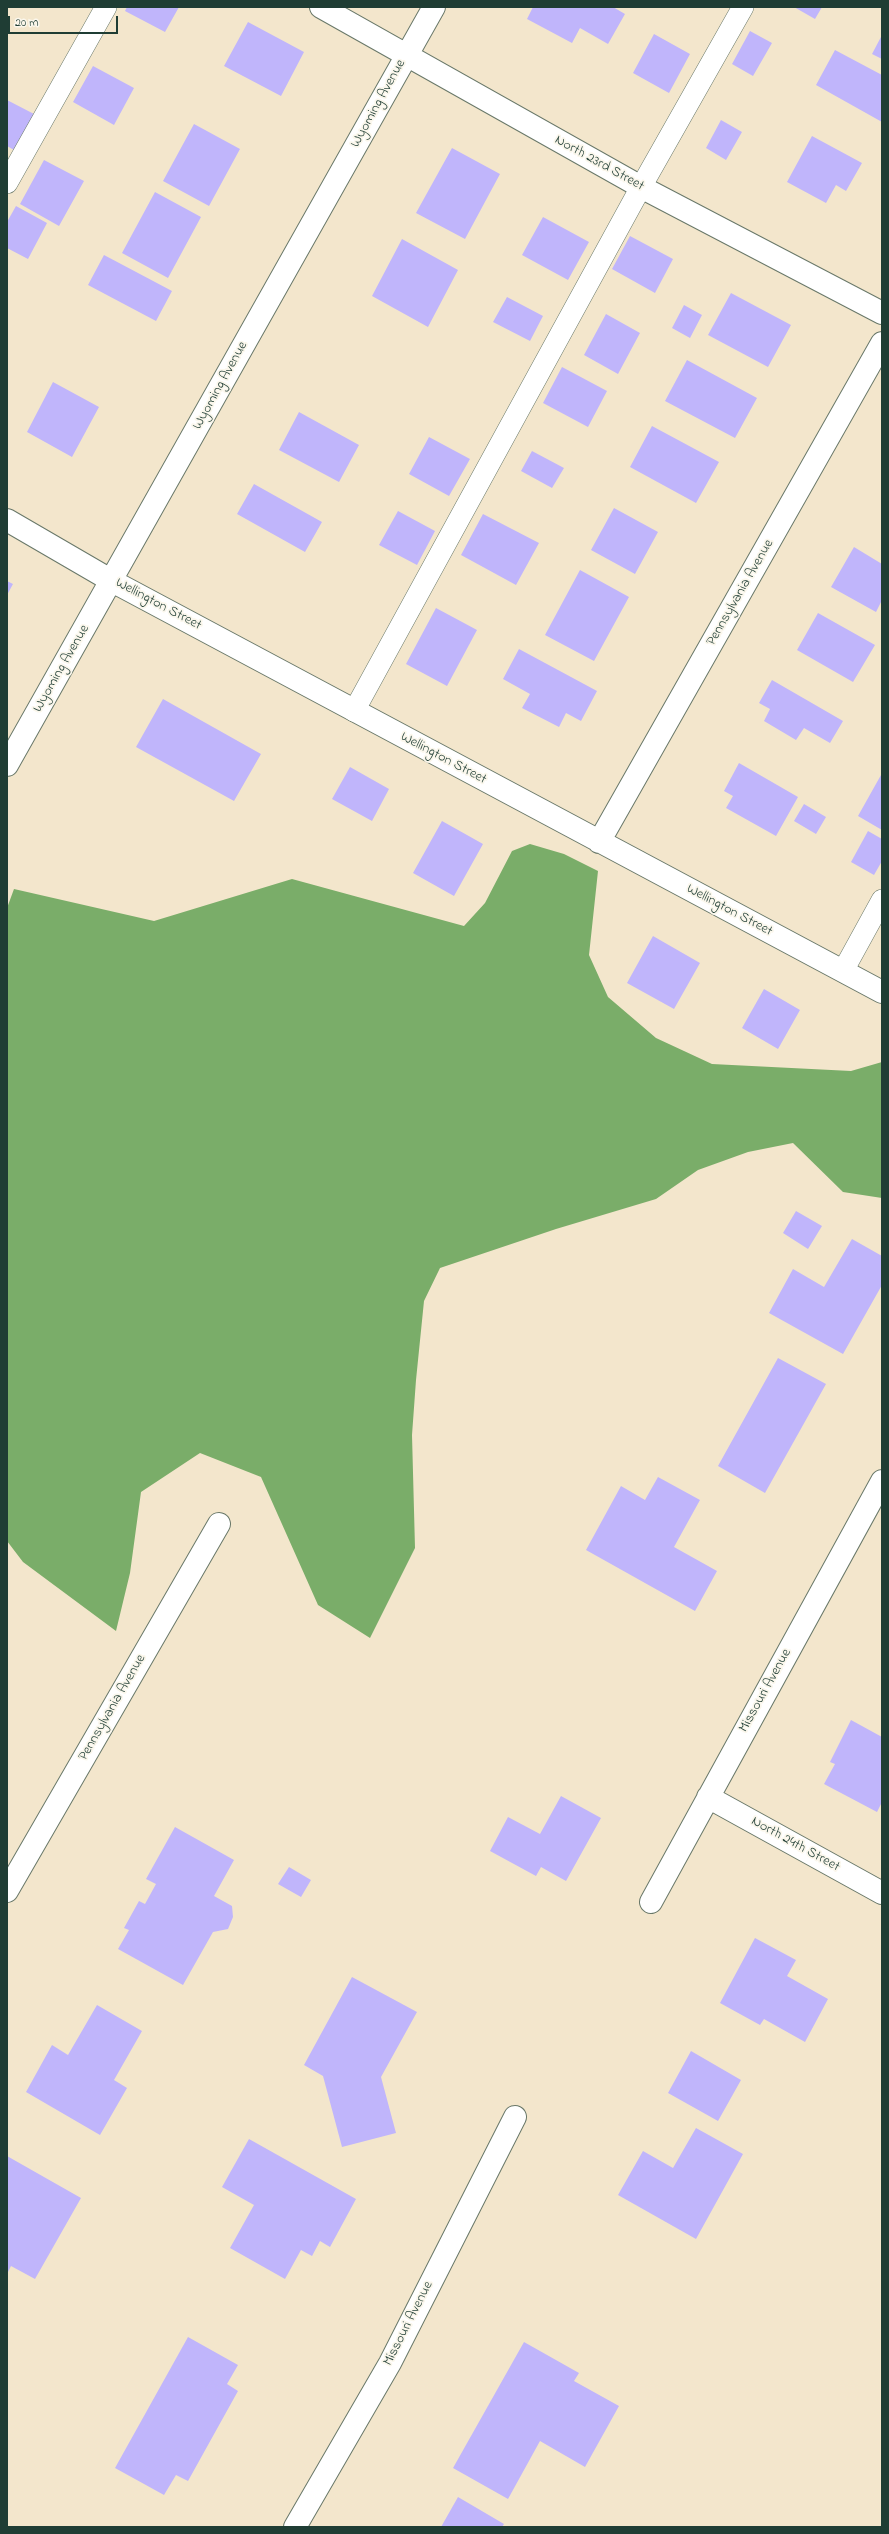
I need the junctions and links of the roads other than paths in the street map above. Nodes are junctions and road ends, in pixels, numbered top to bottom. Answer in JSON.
{"nodes":[{"id":1,"x":106,"y":7,"type":"edge"},
{"id":2,"x":321,"y":7,"type":"edge"},
{"id":3,"x":434,"y":7,"type":"edge"},
{"id":4,"x":743,"y":7,"type":"edge"},
{"id":5,"x":406,"y":56,"type":"junction"},
{"id":6,"x":7,"y":183,"type":"edge"},
{"id":7,"x":641,"y":187,"type":"junction"},
{"id":8,"x":882,"y":313,"type":"edge"},
{"id":9,"x":882,"y":343,"type":"edge"},
{"id":10,"x":7,"y":520,"type":"edge"},
{"id":11,"x":112,"y":581,"type":"junction"},
{"id":12,"x":354,"y":711,"type":"junction"},
{"id":13,"x":7,"y":765,"type":"edge"},
{"id":14,"x":599,"y":842,"type":"junction"},
{"id":15,"x":882,"y":900,"type":"edge"},
{"id":16,"x":843,"y":971,"type":"junction"},
{"id":17,"x":882,"y":992,"type":"edge"},
{"id":18,"x":882,"y":1481,"type":"edge"},
{"id":19,"x":219,"y":1524,"type":"dead end"},
{"id":20,"x":708,"y":1797,"type":"junction"},
{"id":21,"x":7,"y":1891,"type":"edge"},
{"id":22,"x":882,"y":1892,"type":"edge"},
{"id":23,"x":651,"y":1902,"type":"dead end"},
{"id":24,"x":515,"y":2117,"type":"dead end"},
{"id":25,"x":295,"y":2527,"type":"edge"}],
"edges":[{"from":1,"to":6,"type":"lane"},
{"from":2,"to":5,"type":"street","name":"North 23rd Street"},
{"from":3,"to":5,"type":"street","name":"Wyoming Avenue"},
{"from":4,"to":7,"type":"lane"},
{"from":5,"to":7,"type":"street","name":"North 23rd Street"},
{"from":5,"to":11,"type":"street","name":"Wyoming Avenue"},
{"from":7,"to":8,"type":"street","name":"North 23rd Street"},
{"from":7,"to":12,"type":"lane"},
{"from":9,"to":14,"type":"street","name":"Pennsylvania Avenue"},
{"from":10,"to":11,"type":"street","name":"Wellington Street"},
{"from":11,"to":12,"type":"street","name":"Wellington Street"},
{"from":11,"to":13,"type":"street","name":"Wyoming Avenue"},
{"from":12,"to":14,"type":"street","name":"Wellington Street"},
{"from":14,"to":16,"type":"street","name":"Wellington Street"},
{"from":15,"to":16,"type":"lane"},
{"from":16,"to":17,"type":"street","name":"Wellington Street"},
{"from":18,"to":20,"type":"street","name":"Missouri Avenue"},
{"from":19,"to":21,"type":"street","name":"Pennsylvania Avenue"},
{"from":20,"to":22,"type":"street","name":"North 24th Street"},
{"from":20,"to":23,"type":"street","name":"Missouri Avenue"},
{"from":24,"to":25,"type":"street","name":"Missouri Avenue"}]}
